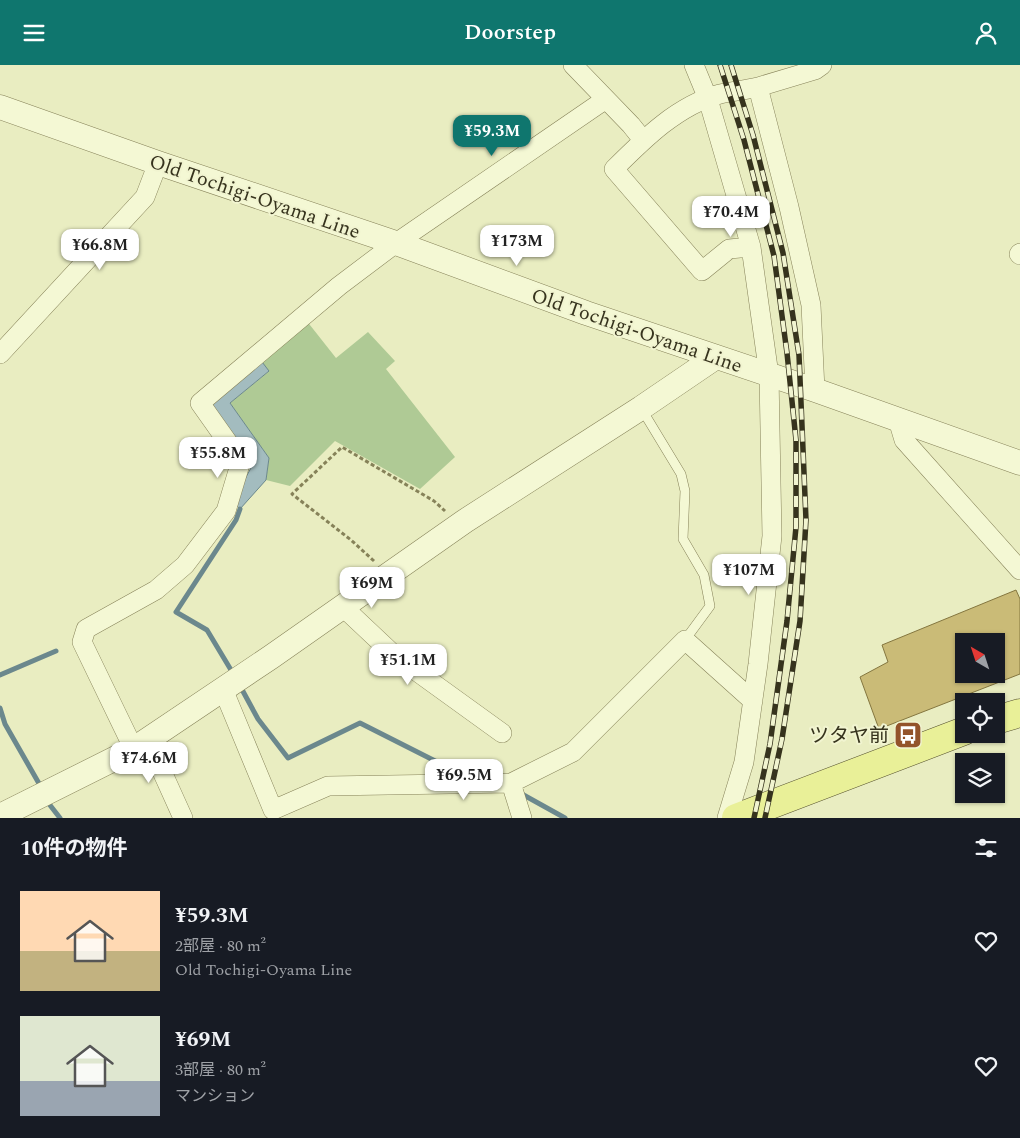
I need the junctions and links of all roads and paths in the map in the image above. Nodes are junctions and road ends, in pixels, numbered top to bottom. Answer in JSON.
{"nodes":[{"id":1,"x":573,"y":65,"type":"edge"},
{"id":2,"x":694,"y":65,"type":"edge"},
{"id":3,"x":822,"y":65,"type":"edge"},
{"id":4,"x":758,"y":87,"type":"junction"},
{"id":5,"x":606,"y":99,"type":"junction"},
{"id":6,"x":708,"y":99,"type":"junction"},
{"id":7,"x":0,"y":107,"type":"edge"},
{"id":8,"x":643,"y":140,"type":"junction"},
{"id":9,"x":158,"y":163,"type":"junction"},
{"id":10,"x":396,"y":243,"type":"junction"},
{"id":11,"x":751,"y":247,"type":"junction"},
{"id":12,"x":0,"y":354,"type":"edge"},
{"id":13,"x":716,"y":357,"type":"junction"},
{"id":14,"x":769,"y":375,"type":"junction"},
{"id":15,"x":815,"y":390,"type":"junction"},
{"id":16,"x":641,"y":408,"type":"junction"},
{"id":17,"x":898,"y":420,"type":"junction"},
{"id":18,"x":1020,"y":463,"type":"edge"},
{"id":19,"x":452,"y":516,"type":"dead end"},
{"id":20,"x":1020,"y":571,"type":"edge"},
{"id":21,"x":388,"y":574,"type":"junction"},
{"id":22,"x":342,"y":606,"type":"junction"},
{"id":23,"x":685,"y":640,"type":"junction"},
{"id":24,"x":223,"y":689,"type":"junction"},
{"id":25,"x":753,"y":701,"type":"junction"},
{"id":26,"x":1020,"y":713,"type":"edge"},
{"id":27,"x":1005,"y":717,"type":"edge"},
{"id":28,"x":502,"y":733,"type":"dead end"},
{"id":29,"x":955,"y":735,"type":"edge"},
{"id":30,"x":134,"y":749,"type":"junction"},
{"id":31,"x":510,"y":783,"type":"junction"},
{"id":32,"x":785,"y":808,"type":"edge"},
{"id":33,"x":271,"y":814,"type":"edge"},
{"id":34,"x":0,"y":816,"type":"edge"},
{"id":35,"x":183,"y":818,"type":"edge"},
{"id":36,"x":522,"y":818,"type":"edge"},
{"id":37,"x":727,"y":818,"type":"edge"},
{"id":38,"x":736,"y":818,"type":"edge"}],
"edges":[{"from":1,"to":5,"type":"street"},
{"from":2,"to":6,"type":"street"},
{"from":3,"to":4,"type":"street"},
{"from":4,"to":6,"type":"street"},
{"from":4,"to":15,"type":"street"},
{"from":5,"to":8,"type":"street"},
{"from":5,"to":10,"type":"street"},
{"from":6,"to":8,"type":"street"},
{"from":6,"to":11,"type":"street"},
{"from":7,"to":9,"type":"street","name":"Old Tochigi-Oyama Line"},
{"from":8,"to":11,"type":"street"},
{"from":9,"to":10,"type":"street","name":"Old Tochigi-Oyama Line"},
{"from":9,"to":12,"type":"street"},
{"from":10,"to":13,"type":"street","name":"Old Tochigi-Oyama Line"},
{"from":10,"to":30,"type":"street"},
{"from":11,"to":14,"type":"street"},
{"from":13,"to":14,"type":"street","name":"Old Tochigi-Oyama Line"},
{"from":13,"to":16,"type":"street"},
{"from":14,"to":15,"type":"street","name":"Old Tochigi-Oyama Line"},
{"from":14,"to":25,"type":"street"},
{"from":15,"to":17,"type":"street","name":"Old Tochigi-Oyama Line"},
{"from":16,"to":21,"type":"street"},
{"from":16,"to":23,"type":"lane"},
{"from":17,"to":18,"type":"street","name":"Old Tochigi-Oyama Line"},
{"from":17,"to":20,"type":"street"},
{"from":19,"to":21,"type":"path"},
{"from":21,"to":22,"type":"street"},
{"from":22,"to":24,"type":"street"},
{"from":22,"to":28,"type":"street"},
{"from":23,"to":25,"type":"street"},
{"from":23,"to":31,"type":"street"},
{"from":24,"to":30,"type":"street"},
{"from":24,"to":33,"type":"street"},
{"from":25,"to":37,"type":"street"},
{"from":26,"to":27,"type":"main road"},
{"from":29,"to":32,"type":"main road"},
{"from":30,"to":34,"type":"street"},
{"from":30,"to":35,"type":"street"},
{"from":31,"to":33,"type":"street"},
{"from":31,"to":36,"type":"street"},
{"from":32,"to":38,"type":"main road"}]}
